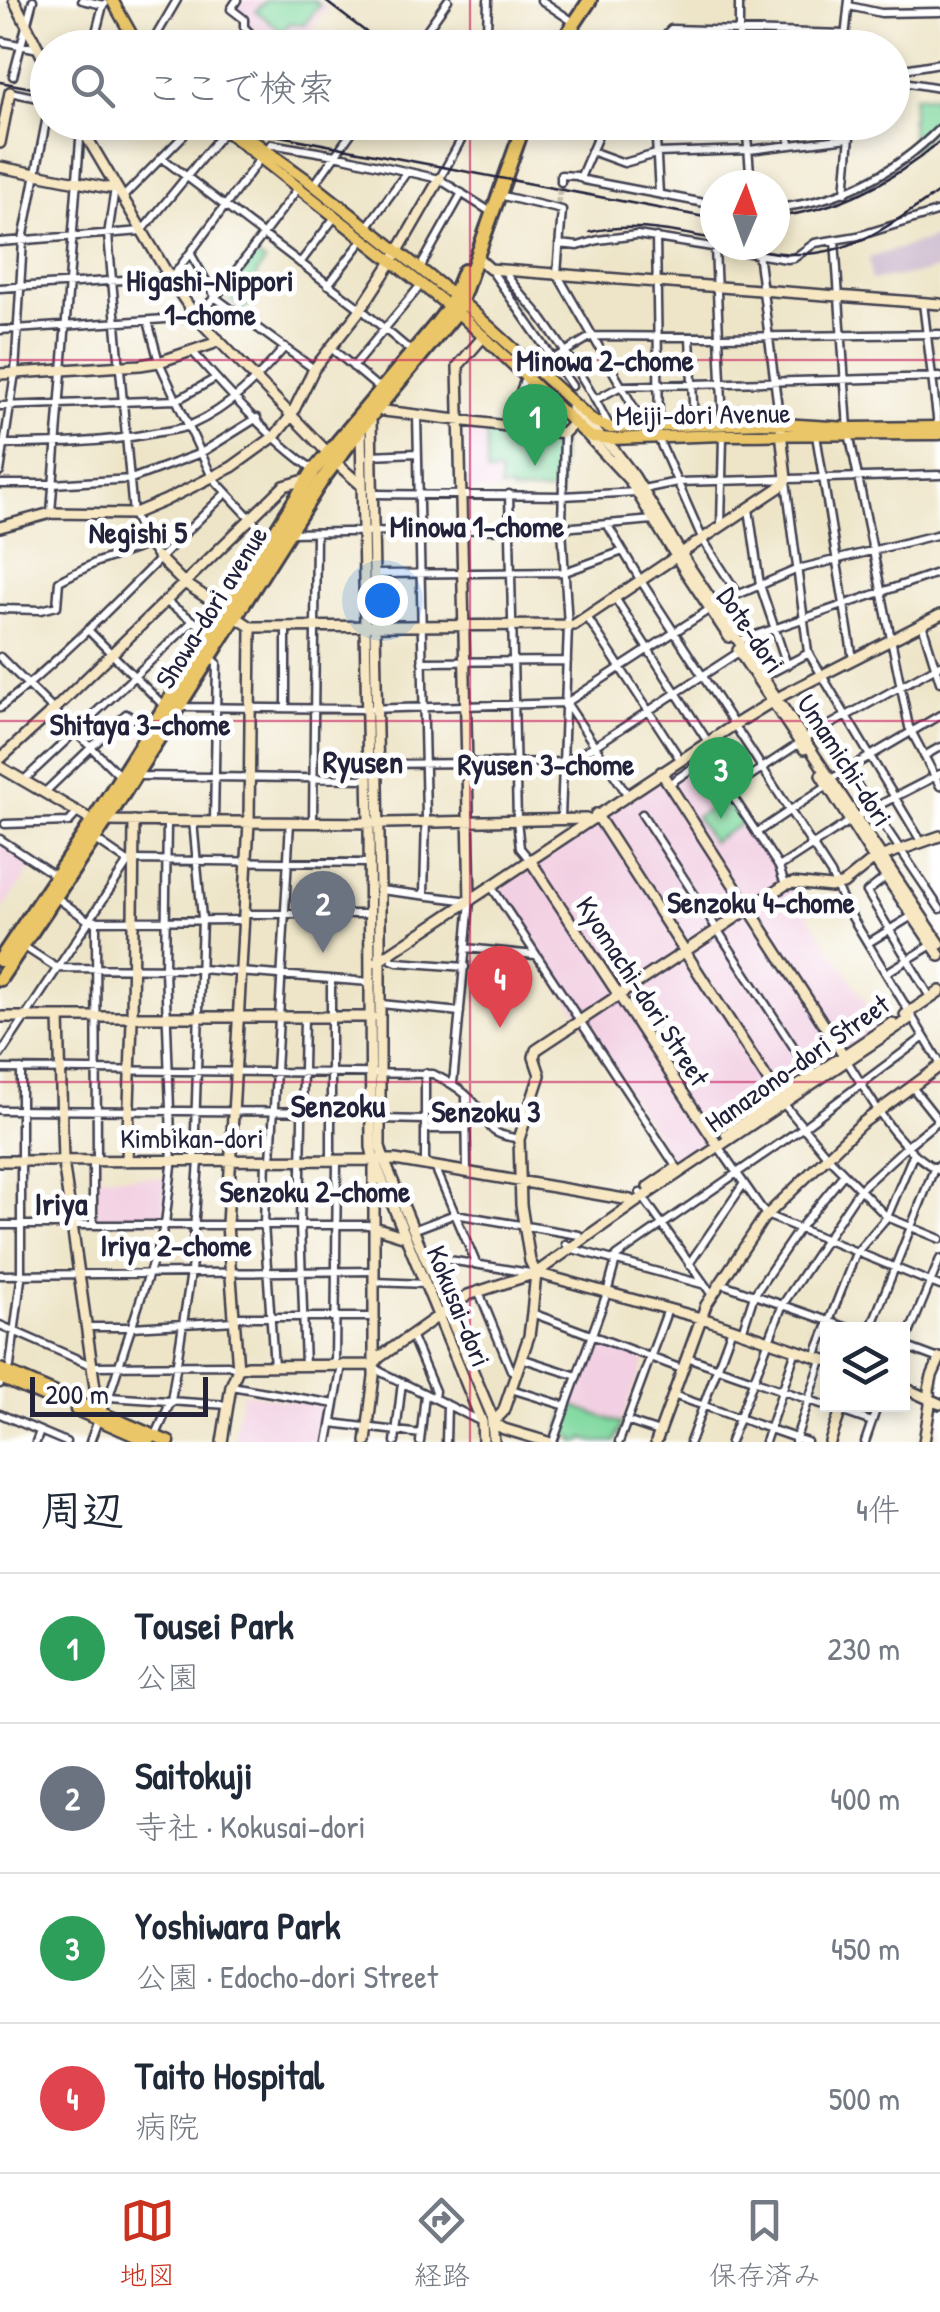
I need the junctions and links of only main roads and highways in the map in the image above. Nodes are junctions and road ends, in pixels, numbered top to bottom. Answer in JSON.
{"nodes":[{"id":1,"x":582,"y":0,"type":"edge"},
{"id":2,"x":590,"y":0,"type":"edge"},
{"id":3,"x":108,"y":2,"type":"edge"},
{"id":4,"x":122,"y":30,"type":"edge"},
{"id":5,"x":127,"y":30,"type":"edge"},
{"id":6,"x":565,"y":30,"type":"edge"},
{"id":7,"x":570,"y":30,"type":"edge"},
{"id":8,"x":243,"y":140,"type":"edge"},
{"id":9,"x":511,"y":140,"type":"edge"},
{"id":10,"x":518,"y":140,"type":"edge"},
{"id":11,"x":262,"y":154,"type":"junction"},
{"id":12,"x":488,"y":210,"type":"junction"},
{"id":13,"x":456,"y":304,"type":"junction"},
{"id":14,"x":369,"y":412,"type":"junction"},
{"id":15,"x":780,"y":429,"type":"junction"},
{"id":16,"x":723,"y":430,"type":"junction"},
{"id":17,"x":658,"y":432,"type":"junction"},
{"id":18,"x":850,"y":432,"type":"junction"},
{"id":19,"x":940,"y":432,"type":"edge"},
{"id":20,"x":644,"y":433,"type":"junction"},
{"id":21,"x":331,"y":457,"type":"junction"},
{"id":22,"x":312,"y":478,"type":"junction"},
{"id":23,"x":231,"y":612,"type":"junction"},
{"id":24,"x":172,"y":705,"type":"junction"},
{"id":25,"x":99,"y":820,"type":"junction"},
{"id":26,"x":0,"y":960,"type":"edge"},
{"id":27,"x":0,"y":979,"type":"edge"},
{"id":28,"x":2,"y":1376,"type":"edge"},
{"id":29,"x":152,"y":1439,"type":"edge"},
{"id":30,"x":169,"y":1442,"type":"edge"}],
"edges":[{"from":1,"to":6,"type":"highway"},
{"from":2,"to":7,"type":"highway"},
{"from":3,"to":4,"type":"main road"},
{"from":3,"to":5,"type":"main road"},
{"from":8,"to":11,"type":"main road","name":"Meiji-dori Avenue"},
{"from":9,"to":12,"type":"highway"},
{"from":10,"to":12,"type":"highway"},
{"from":11,"to":13,"type":"main road","name":"Meiji-dori Avenue"},
{"from":11,"to":13,"type":"main road","name":"Meiji-dori Avenue"},
{"from":12,"to":13,"type":"highway"},
{"from":12,"to":13,"type":"highway"},
{"from":13,"to":14,"type":"highway"},
{"from":13,"to":14,"type":"highway"},
{"from":13,"to":20,"type":"main road","name":"Meiji-dori Avenue"},
{"from":13,"to":20,"type":"main road","name":"Meiji-dori Avenue"},
{"from":14,"to":21,"type":"highway","name":"Showa-dori avenue"},
{"from":14,"to":21,"type":"highway","name":"Showa-dori avenue"},
{"from":15,"to":16,"type":"main road","name":"Meiji-dori Avenue"},
{"from":15,"to":18,"type":"main road","name":"Meiji-dori Avenue"},
{"from":15,"to":18,"type":"main road","name":"Meiji-dori Avenue"},
{"from":16,"to":17,"type":"main road","name":"Meiji-dori Avenue"},
{"from":16,"to":17,"type":"main road","name":"Meiji-dori Avenue"},
{"from":17,"to":20,"type":"main road","name":"Meiji-dori Avenue"},
{"from":18,"to":19,"type":"main road","name":"Meiji-dori Avenue"},
{"from":21,"to":22,"type":"highway","name":"Showa-dori avenue"},
{"from":22,"to":23,"type":"highway","name":"Showa-dori avenue"},
{"from":22,"to":23,"type":"highway","name":"Showa-dori avenue"},
{"from":23,"to":24,"type":"highway","name":"Showa-dori avenue"},
{"from":23,"to":24,"type":"highway","name":"Showa-dori avenue"},
{"from":24,"to":25,"type":"highway","name":"Showa-dori avenue"},
{"from":24,"to":25,"type":"highway","name":"Showa-dori avenue"},
{"from":25,"to":26,"type":"highway","name":"Showa-dori avenue"},
{"from":25,"to":27,"type":"highway","name":"Showa-dori avenue"},
{"from":28,"to":29,"type":"main road"},
{"from":29,"to":30,"type":"main road"}]}
